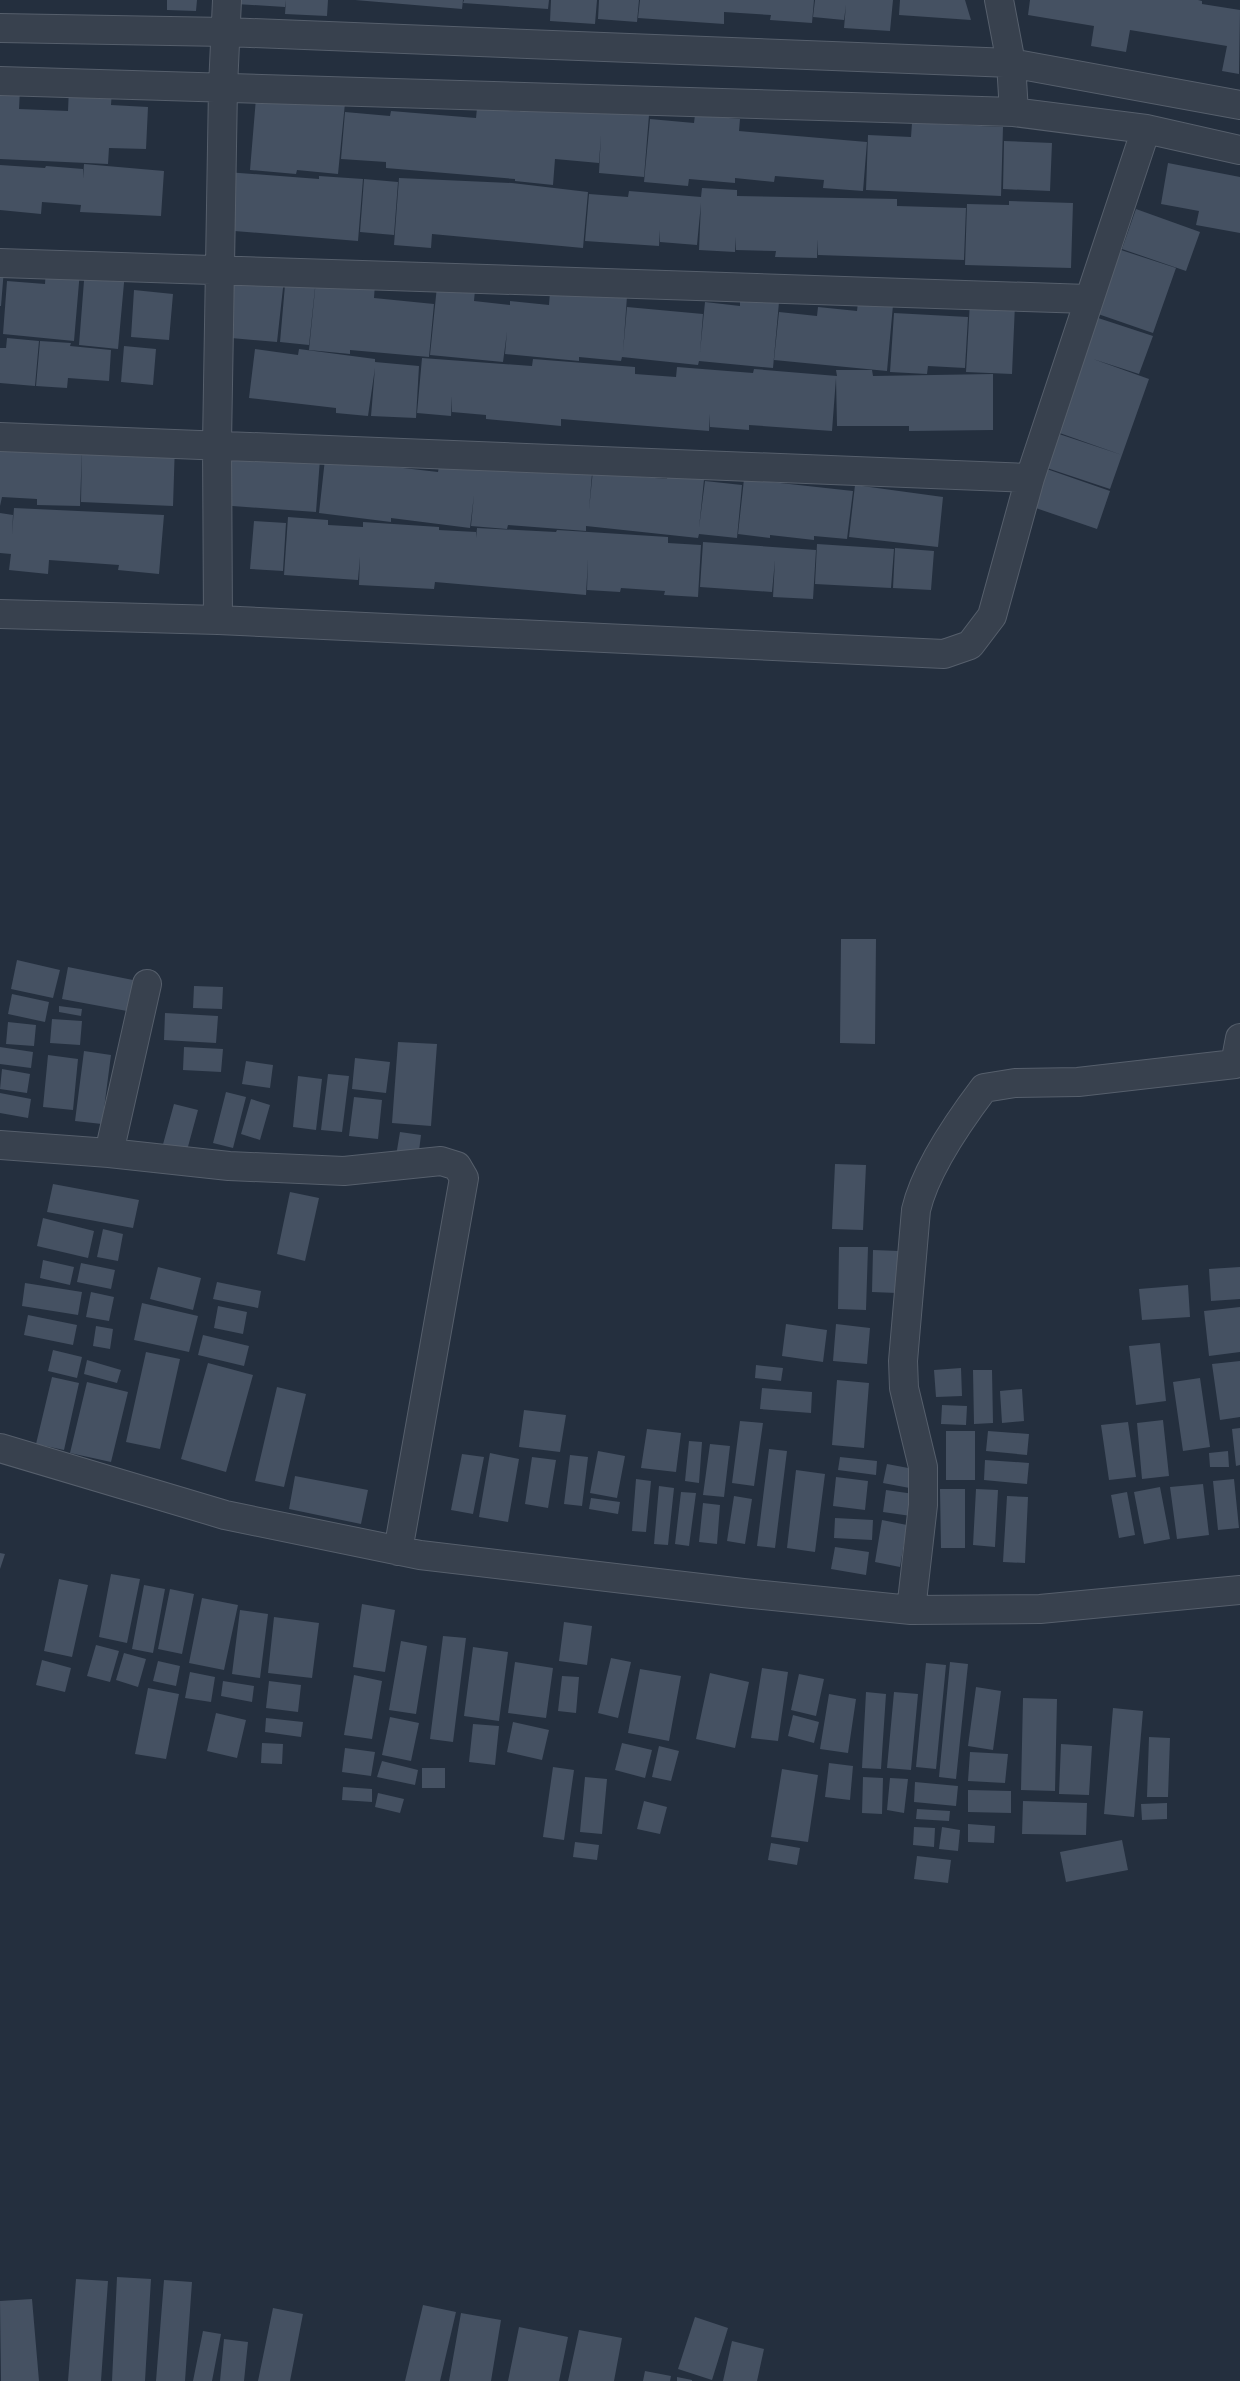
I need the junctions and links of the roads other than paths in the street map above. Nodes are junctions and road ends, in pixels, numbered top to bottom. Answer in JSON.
{"nodes":[{"id":1,"x":227,"y":0,"type":"edge"},
{"id":2,"x":999,"y":0,"type":"edge"},
{"id":3,"x":0,"y":28,"type":"edge"},
{"id":4,"x":226,"y":32,"type":"junction"},
{"id":5,"x":1011,"y":63,"type":"junction"},
{"id":6,"x":0,"y":81,"type":"edge"},
{"id":7,"x":223,"y":87,"type":"junction"},
{"id":8,"x":1240,"y":105,"type":"edge"},
{"id":9,"x":1014,"y":112,"type":"junction"},
{"id":10,"x":1146,"y":129,"type":"junction"},
{"id":11,"x":1240,"y":150,"type":"edge"},
{"id":12,"x":0,"y":263,"type":"edge"},
{"id":13,"x":221,"y":270,"type":"junction"},
{"id":14,"x":1088,"y":299,"type":"junction"},
{"id":15,"x":0,"y":437,"type":"edge"},
{"id":16,"x":217,"y":444,"type":"junction"},
{"id":17,"x":1030,"y":478,"type":"junction"},
{"id":18,"x":0,"y":614,"type":"edge"},
{"id":19,"x":218,"y":620,"type":"junction"},
{"id":20,"x":147,"y":984,"type":"dead end"},
{"id":21,"x":1238,"y":1057,"type":"edge"},
{"id":22,"x":0,"y":1145,"type":"edge"},
{"id":23,"x":109,"y":1153,"type":"junction"},
{"id":24,"x":0,"y":1448,"type":"edge"},
{"id":25,"x":398,"y":1551,"type":"junction"},
{"id":26,"x":1240,"y":1590,"type":"edge"},
{"id":27,"x":911,"y":1610,"type":"junction"}],
"edges":[{"from":1,"to":4,"type":"street"},
{"from":2,"to":5,"type":"street"},
{"from":3,"to":4,"type":"street"},
{"from":4,"to":5,"type":"street"},
{"from":4,"to":7,"type":"street"},
{"from":5,"to":8,"type":"street"},
{"from":5,"to":9,"type":"street"},
{"from":6,"to":7,"type":"street"},
{"from":7,"to":9,"type":"street"},
{"from":7,"to":13,"type":"street"},
{"from":9,"to":10,"type":"street"},
{"from":10,"to":11,"type":"street"},
{"from":10,"to":14,"type":"street"},
{"from":12,"to":13,"type":"street"},
{"from":13,"to":14,"type":"street"},
{"from":13,"to":16,"type":"street"},
{"from":14,"to":17,"type":"street"},
{"from":15,"to":16,"type":"street"},
{"from":16,"to":17,"type":"street"},
{"from":16,"to":19,"type":"street"},
{"from":17,"to":19,"type":"street"},
{"from":18,"to":19,"type":"street"},
{"from":20,"to":23,"type":"street"},
{"from":21,"to":27,"type":"street"},
{"from":22,"to":23,"type":"street"},
{"from":23,"to":25,"type":"street"},
{"from":24,"to":25,"type":"street"},
{"from":25,"to":27,"type":"street"},
{"from":26,"to":27,"type":"street"}]}
